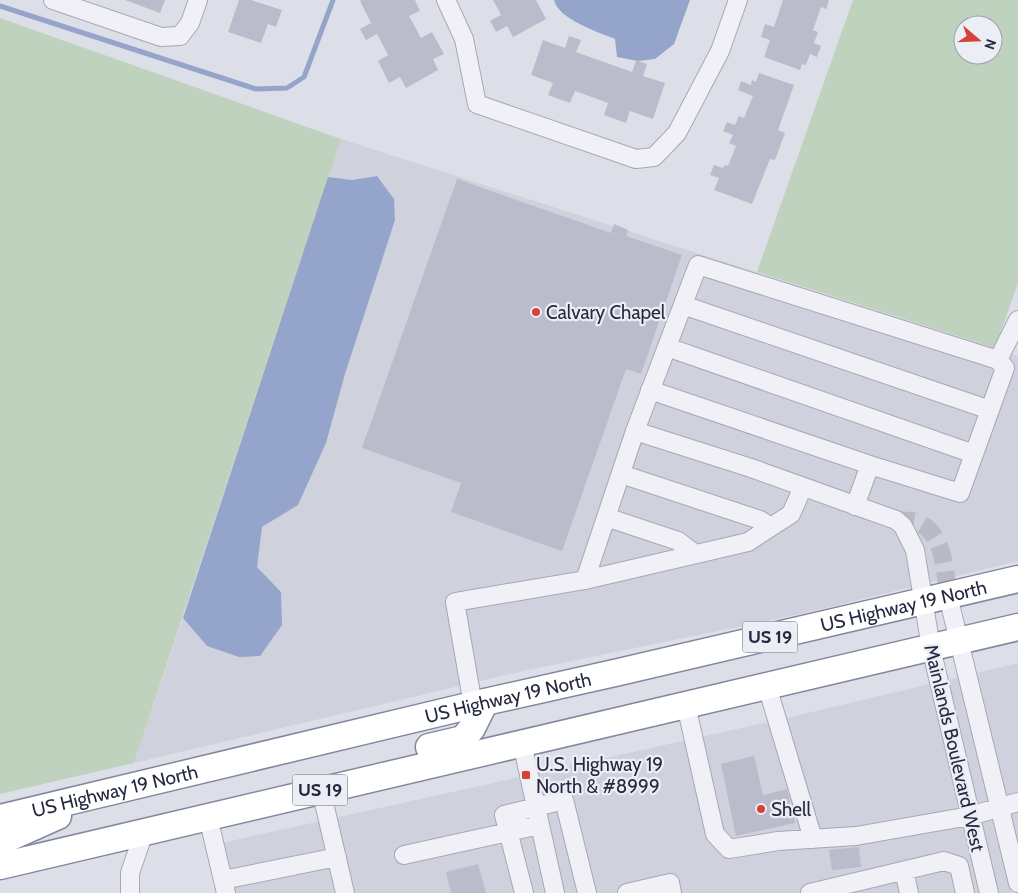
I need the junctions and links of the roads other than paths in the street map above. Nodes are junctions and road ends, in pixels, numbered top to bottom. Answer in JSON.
{"nodes":[{"id":1,"x":53,"y":0,"type":"edge"},
{"id":2,"x":198,"y":0,"type":"edge"},
{"id":3,"x":446,"y":0,"type":"edge"},
{"id":4,"x":738,"y":0,"type":"edge"},
{"id":5,"x":683,"y":305,"type":"junction"},
{"id":6,"x":1018,"y":320,"type":"edge"},
{"id":7,"x":667,"y":346,"type":"junction"},
{"id":8,"x":998,"y":360,"type":"junction"},
{"id":9,"x":650,"y":390,"type":"junction"},
{"id":10,"x":990,"y":410,"type":"junction"},
{"id":11,"x":635,"y":431,"type":"junction"},
{"id":12,"x":974,"y":454,"type":"junction"},
{"id":13,"x":870,"y":465,"type":"junction"},
{"id":14,"x":621,"y":474,"type":"junction"},
{"id":15,"x":803,"y":487,"type":"junction"},
{"id":16,"x":855,"y":506,"type":"junction"},
{"id":17,"x":606,"y":517,"type":"junction"},
{"id":18,"x":771,"y":527,"type":"junction"},
{"id":19,"x":695,"y":554,"type":"junction"},
{"id":20,"x":1018,"y":579,"type":"edge"},
{"id":21,"x":585,"y":580,"type":"junction"},
{"id":22,"x":948,"y":596,"type":"junction"},
{"id":23,"x":922,"y":602,"type":"junction"},
{"id":24,"x":1018,"y":627,"type":"edge"},
{"id":25,"x":960,"y":641,"type":"junction"},
{"id":26,"x":931,"y":648,"type":"junction"},
{"id":27,"x":767,"y":686,"type":"junction"},
{"id":28,"x":479,"y":703,"type":"junction"},
{"id":29,"x":686,"y":705,"type":"junction"},
{"id":30,"x":522,"y":743,"type":"junction"},
{"id":31,"x":321,"y":790,"type":"junction"},
{"id":32,"x":114,"y":791,"type":"junction"},
{"id":33,"x":1018,"y":802,"type":"edge"},
{"id":34,"x":536,"y":807,"type":"junction"},
{"id":35,"x":1000,"y":807,"type":"junction"},
{"id":36,"x":970,"y":816,"type":"junction"},
{"id":37,"x":208,"y":817,"type":"junction"},
{"id":38,"x":0,"y":818,"type":"edge"},
{"id":39,"x":540,"y":825,"type":"junction"},
{"id":40,"x":154,"y":829,"type":"junction"},
{"id":41,"x":508,"y":832,"type":"junction"},
{"id":42,"x":813,"y":839,"type":"junction"},
{"id":43,"x":0,"y":842,"type":"edge"},
{"id":44,"x":404,"y":855,"type":"dead end"},
{"id":45,"x":337,"y":856,"type":"junction"},
{"id":46,"x":0,"y":866,"type":"edge"},
{"id":47,"x":904,"y":871,"type":"junction"},
{"id":48,"x":1018,"y":883,"type":"edge"},
{"id":49,"x":224,"y":886,"type":"edge"},
{"id":50,"x":848,"y":888,"type":"edge"},
{"id":51,"x":130,"y":893,"type":"edge"},
{"id":52,"x":345,"y":893,"type":"edge"},
{"id":53,"x":524,"y":893,"type":"edge"},
{"id":54,"x":554,"y":893,"type":"edge"},
{"id":55,"x":587,"y":893,"type":"edge"},
{"id":56,"x":627,"y":893,"type":"edge"},
{"id":57,"x":672,"y":893,"type":"edge"},
{"id":58,"x":810,"y":893,"type":"edge"},
{"id":59,"x":909,"y":893,"type":"edge"},
{"id":60,"x":965,"y":893,"type":"edge"},
{"id":61,"x":989,"y":893,"type":"edge"}],
"edges":[{"from":1,"to":2,"type":"street"},
{"from":3,"to":4,"type":"street"},
{"from":5,"to":7,"type":"street"},
{"from":5,"to":8,"type":"street"},
{"from":5,"to":10,"type":"street"},
{"from":6,"to":8,"type":"street"},
{"from":7,"to":9,"type":"street"},
{"from":7,"to":12,"type":"street"},
{"from":8,"to":10,"type":"street"},
{"from":9,"to":11,"type":"street"},
{"from":9,"to":13,"type":"street"},
{"from":10,"to":12,"type":"street"},
{"from":11,"to":14,"type":"street"},
{"from":11,"to":15,"type":"street"},
{"from":12,"to":13,"type":"street"},
{"from":13,"to":16,"type":"street"},
{"from":14,"to":17,"type":"street"},
{"from":14,"to":18,"type":"street"},
{"from":15,"to":16,"type":"street"},
{"from":15,"to":18,"type":"street"},
{"from":16,"to":23,"type":"street","name":"Mainlands Boulevard West"},
{"from":17,"to":19,"type":"street"},
{"from":17,"to":21,"type":"street"},
{"from":18,"to":19,"type":"street"},
{"from":19,"to":21,"type":"street"},
{"from":20,"to":22,"type":"highway","name":"US Highway 19 North","number":"US 19"},
{"from":21,"to":28,"type":"street"},
{"from":22,"to":23,"type":"highway","name":"US Highway 19 North","number":"US 19"},
{"from":22,"to":25,"type":"street","name":"Mainlands Boulevard West"},
{"from":23,"to":26,"type":"street","name":"Mainlands Boulevard West"},
{"from":23,"to":28,"type":"highway","name":"US Highway 19 North","number":"US 19"},
{"from":24,"to":25,"type":"highway","number":"US 19"},
{"from":25,"to":26,"type":"highway","number":"US 19"},
{"from":25,"to":35,"type":"street","name":"Mainlands Boulevard West"},
{"from":26,"to":27,"type":"highway","number":"US 19"},
{"from":26,"to":36,"type":"street","name":"Mainlands Boulevard West"},
{"from":27,"to":29,"type":"highway","number":"US 19"},
{"from":27,"to":42,"type":"street"},
{"from":28,"to":32,"type":"highway","name":"US Highway 19 North","number":"US 19"},
{"from":28,"to":40,"type":"highway"},
{"from":29,"to":30,"type":"highway","number":"US 19"},
{"from":29,"to":42,"type":"street"},
{"from":30,"to":31,"type":"highway","number":"US 19"},
{"from":30,"to":34,"type":"street"},
{"from":31,"to":37,"type":"highway","number":"US 19"},
{"from":31,"to":45,"type":"street"},
{"from":32,"to":38,"type":"highway","name":"US Highway 19 North","number":"US 19"},
{"from":32,"to":43,"type":"highway"},
{"from":33,"to":35,"type":"street"},
{"from":34,"to":39,"type":"street"},
{"from":34,"to":41,"type":"street"},
{"from":34,"to":55,"type":"street"},
{"from":35,"to":36,"type":"street"},
{"from":35,"to":48,"type":"street","name":"Mainlands Boulevard West"},
{"from":36,"to":42,"type":"street"},
{"from":36,"to":61,"type":"street","name":"Mainlands Boulevard West"},
{"from":37,"to":40,"type":"highway","number":"US 19"},
{"from":37,"to":49,"type":"street"},
{"from":39,"to":41,"type":"street"},
{"from":39,"to":54,"type":"street"},
{"from":40,"to":46,"type":"highway","number":"US 19"},
{"from":40,"to":51,"type":"street"},
{"from":41,"to":44,"type":"street"},
{"from":41,"to":53,"type":"street"},
{"from":45,"to":49,"type":"street"},
{"from":45,"to":52,"type":"street"},
{"from":47,"to":50,"type":"street"},
{"from":47,"to":59,"type":"street"},
{"from":47,"to":60,"type":"street"},
{"from":50,"to":58,"type":"street"},
{"from":56,"to":57,"type":"street"}]}
